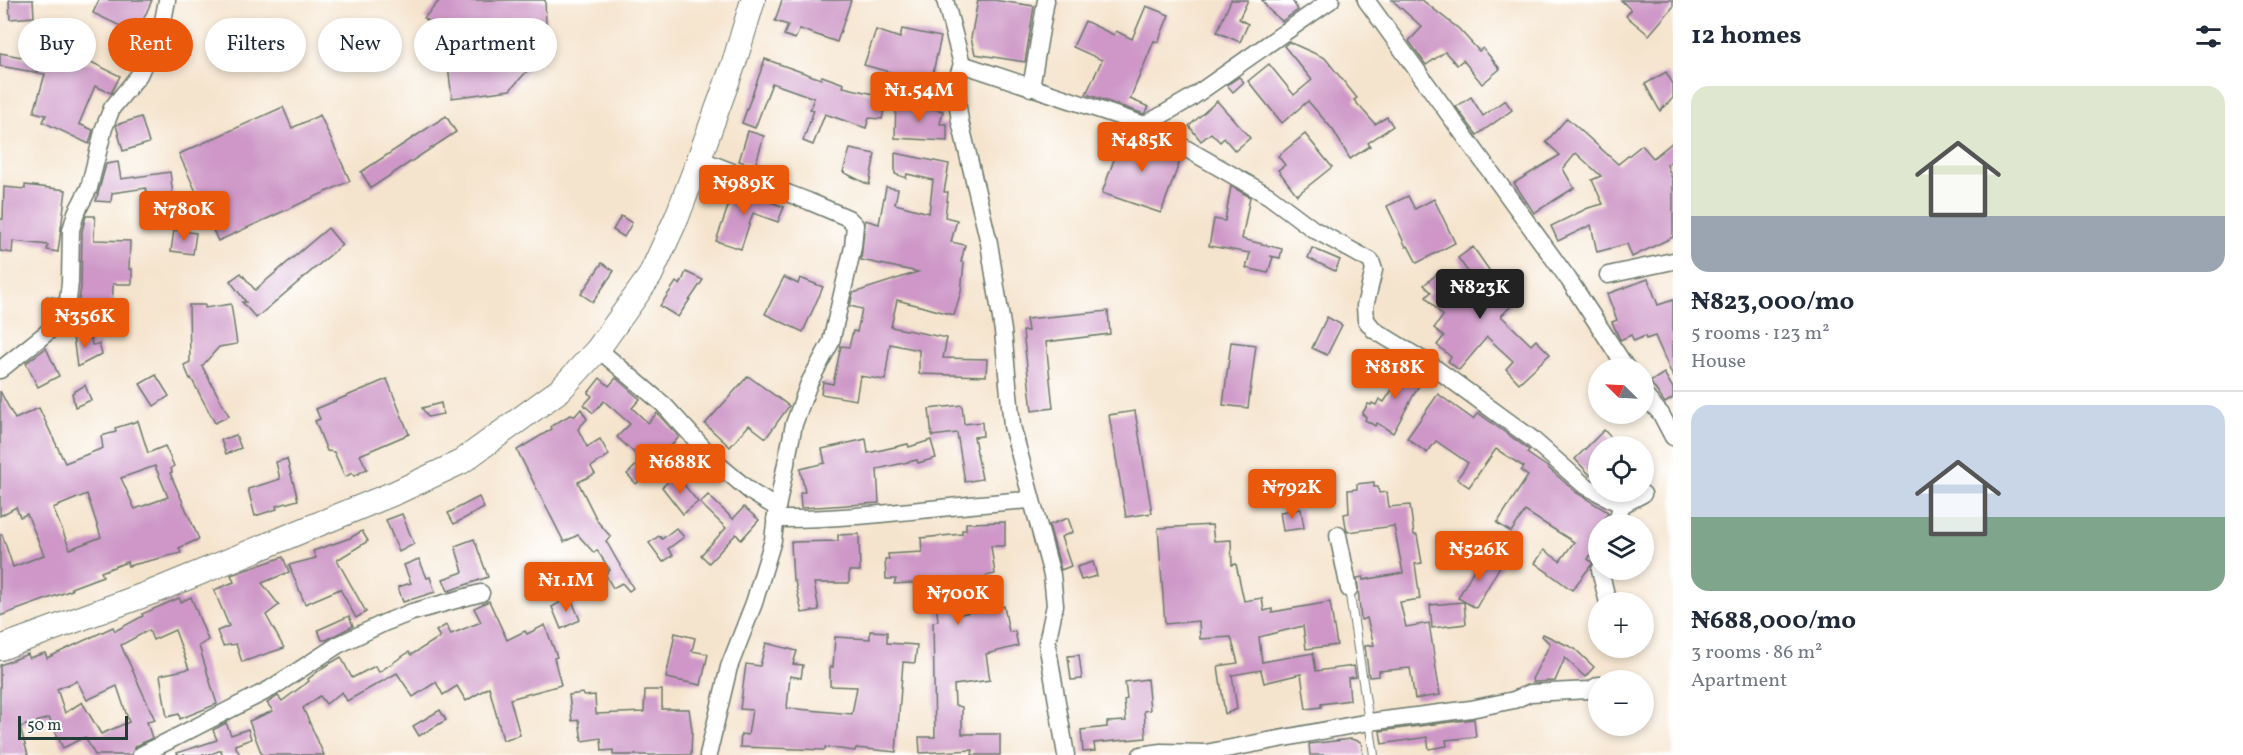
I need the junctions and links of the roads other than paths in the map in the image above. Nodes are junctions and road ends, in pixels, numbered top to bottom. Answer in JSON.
{"nodes":[{"id":1,"x":167,"y":0,"type":"edge"},
{"id":2,"x":753,"y":0,"type":"edge"},
{"id":3,"x":945,"y":0,"type":"edge"},
{"id":4,"x":1046,"y":0,"type":"edge"},
{"id":5,"x":1332,"y":0,"type":"edge"},
{"id":6,"x":1366,"y":0,"type":"edge"},
{"id":7,"x":962,"y":64,"type":"junction"},
{"id":8,"x":1031,"y":88,"type":"junction"},
{"id":9,"x":1145,"y":125,"type":"junction"},
{"id":10,"x":699,"y":159,"type":"junction"},
{"id":11,"x":1673,"y":261,"type":"edge"},
{"id":12,"x":1608,"y":275,"type":"dead end"},
{"id":13,"x":598,"y":349,"type":"junction"},
{"id":14,"x":1620,"y":358,"type":"edge"},
{"id":15,"x":0,"y":370,"type":"edge"},
{"id":16,"x":1654,"y":401,"type":"edge"},
{"id":17,"x":1667,"y":411,"type":"edge"},
{"id":18,"x":1673,"y":437,"type":"edge"},
{"id":19,"x":1031,"y":500,"type":"junction"},
{"id":20,"x":1628,"y":502,"type":"edge"},
{"id":21,"x":1622,"y":505,"type":"junction"},
{"id":22,"x":776,"y":514,"type":"junction"},
{"id":23,"x":1619,"y":514,"type":"edge"},
{"id":24,"x":1338,"y":535,"type":"dead end"},
{"id":25,"x":1349,"y":589,"type":"joint"},
{"id":26,"x":481,"y":593,"type":"dead end"},
{"id":27,"x":0,"y":648,"type":"edge"},
{"id":28,"x":1588,"y":690,"type":"edge"},
{"id":29,"x":1369,"y":722,"type":"junction"},
{"id":30,"x":141,"y":755,"type":"edge"},
{"id":31,"x":708,"y":755,"type":"edge"},
{"id":32,"x":1065,"y":755,"type":"edge"},
{"id":33,"x":1141,"y":755,"type":"edge"},
{"id":34,"x":1374,"y":755,"type":"edge"}],
"edges":[{"from":1,"to":15,"type":"street"},
{"from":2,"to":10,"type":"main road"},
{"from":3,"to":7,"type":"street"},
{"from":4,"to":8,"type":"street"},
{"from":5,"to":9,"type":"street"},
{"from":6,"to":14,"type":"street"},
{"from":7,"to":8,"type":"street"},
{"from":7,"to":19,"type":"street"},
{"from":8,"to":9,"type":"street"},
{"from":9,"to":21,"type":"street"},
{"from":10,"to":13,"type":"main road"},
{"from":10,"to":22,"type":"street"},
{"from":11,"to":12,"type":"street"},
{"from":13,"to":22,"type":"street"},
{"from":13,"to":27,"type":"main road"},
{"from":16,"to":17,"type":"street"},
{"from":17,"to":18,"type":"street"},
{"from":19,"to":22,"type":"street"},
{"from":19,"to":32,"type":"street"},
{"from":20,"to":21,"type":"street"},
{"from":21,"to":23,"type":"street"},
{"from":22,"to":31,"type":"street"},
{"from":24,"to":25,"type":"street"},
{"from":25,"to":29,"type":"lane"},
{"from":26,"to":30,"type":"street"},
{"from":28,"to":29,"type":"street"},
{"from":29,"to":33,"type":"street"},
{"from":29,"to":34,"type":"lane"}]}
